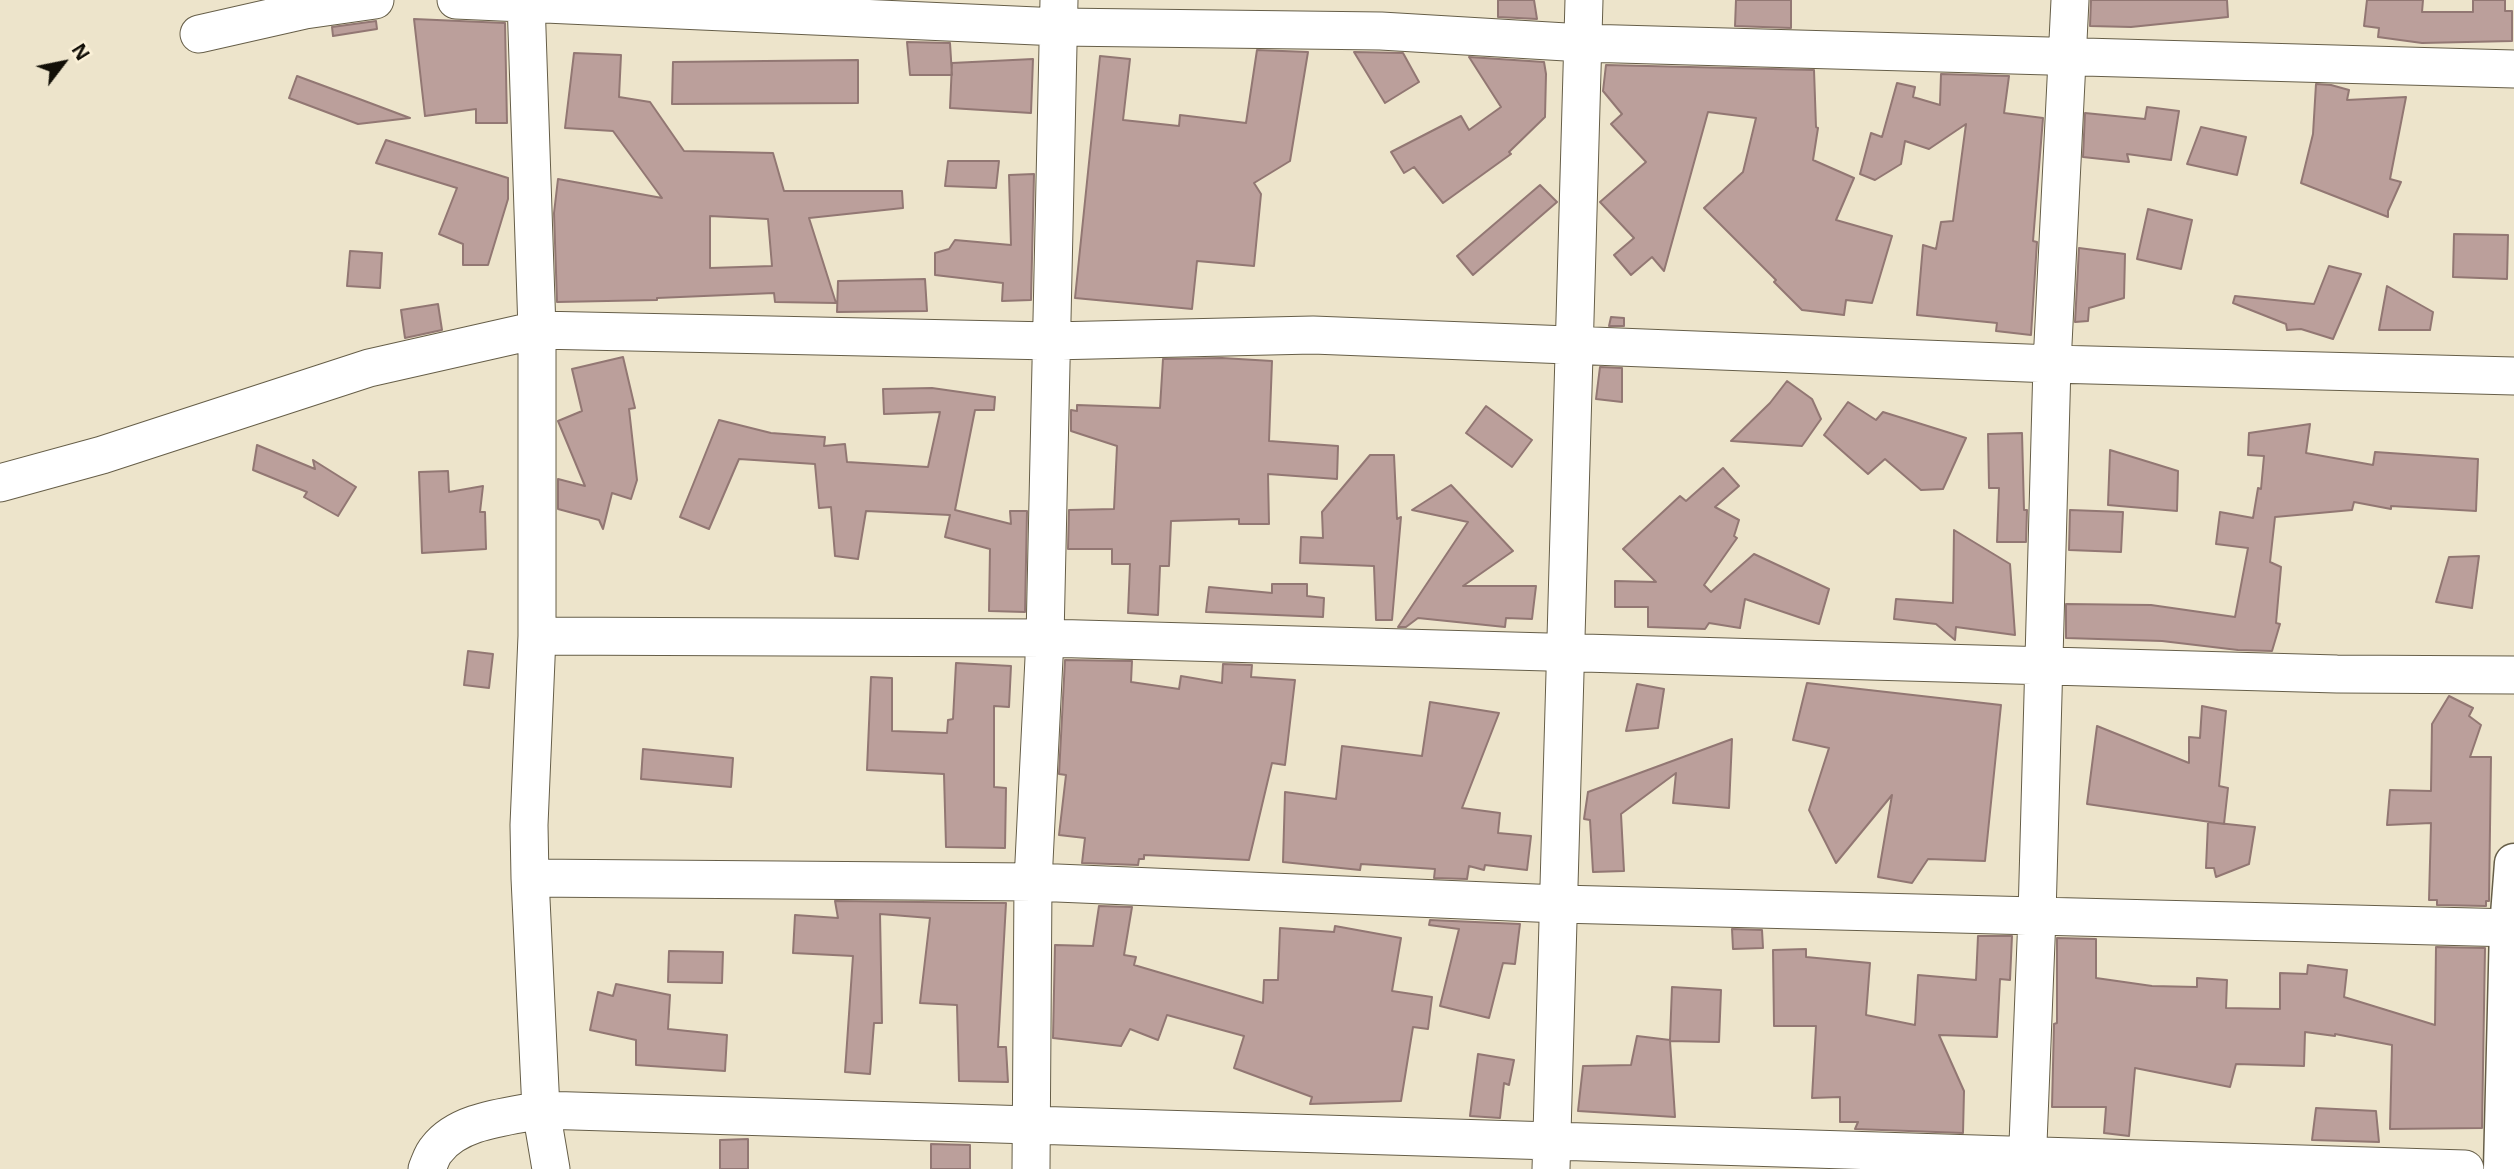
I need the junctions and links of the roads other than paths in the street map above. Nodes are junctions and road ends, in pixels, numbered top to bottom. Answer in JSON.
{"nodes":[{"id":1,"x":375,"y":0,"type":"edge"},
{"id":2,"x":457,"y":0,"type":"edge"},
{"id":3,"x":1584,"y":0,"type":"edge"},
{"id":4,"x":2070,"y":0,"type":"edge"},
{"id":5,"x":526,"y":2,"type":"edge"},
{"id":6,"x":1059,"y":13,"type":"edge"},
{"id":7,"x":199,"y":33,"type":"dead end"},
{"id":8,"x":1583,"y":43,"type":"junction"},
{"id":9,"x":2068,"y":57,"type":"junction"},
{"id":10,"x":2514,"y":69,"type":"edge"},
{"id":11,"x":537,"y":330,"type":"junction"},
{"id":12,"x":1051,"y":341,"type":"junction"},
{"id":13,"x":1575,"y":345,"type":"junction"},
{"id":14,"x":2052,"y":363,"type":"junction"},
{"id":15,"x":2514,"y":376,"type":"edge"},
{"id":16,"x":0,"y":483,"type":"edge"},
{"id":17,"x":537,"y":636,"type":"junction"},
{"id":18,"x":1045,"y":638,"type":"junction"},
{"id":19,"x":1566,"y":651,"type":"junction"},
{"id":20,"x":2043,"y":665,"type":"junction"},
{"id":21,"x":2514,"y":675,"type":"edge"},
{"id":22,"x":2514,"y":863,"type":"edge"},
{"id":23,"x":530,"y":878,"type":"junction"},
{"id":24,"x":1033,"y":883,"type":"junction"},
{"id":25,"x":1559,"y":904,"type":"junction"},
{"id":26,"x":2037,"y":916,"type":"junction"},
{"id":27,"x":2511,"y":928,"type":"edge"},
{"id":28,"x":541,"y":1110,"type":"junction"},
{"id":29,"x":1031,"y":1122,"type":"junction"},
{"id":30,"x":1552,"y":1155,"type":"edge"},
{"id":31,"x":2027,"y":1163,"type":"edge"},
{"id":32,"x":427,"y":1169,"type":"edge"},
{"id":33,"x":551,"y":1169,"type":"edge"},
{"id":34,"x":1031,"y":1169,"type":"edge"},
{"id":35,"x":2465,"y":1169,"type":"edge"},
{"id":36,"x":2502,"y":1169,"type":"edge"}],
"edges":[{"from":1,"to":7,"type":"street"},
{"from":2,"to":5,"type":"street"},
{"from":3,"to":8,"type":"street"},
{"from":4,"to":9,"type":"street"},
{"from":5,"to":6,"type":"street"},
{"from":5,"to":11,"type":"street"},
{"from":6,"to":8,"type":"street"},
{"from":6,"to":12,"type":"street"},
{"from":8,"to":9,"type":"street"},
{"from":8,"to":13,"type":"street"},
{"from":9,"to":10,"type":"street"},
{"from":9,"to":14,"type":"street"},
{"from":11,"to":12,"type":"street"},
{"from":11,"to":16,"type":"street"},
{"from":11,"to":17,"type":"street"},
{"from":12,"to":13,"type":"street"},
{"from":12,"to":18,"type":"street"},
{"from":13,"to":14,"type":"street"},
{"from":13,"to":19,"type":"street"},
{"from":14,"to":15,"type":"street"},
{"from":14,"to":20,"type":"street"},
{"from":17,"to":18,"type":"street"},
{"from":17,"to":23,"type":"street"},
{"from":18,"to":19,"type":"street"},
{"from":18,"to":24,"type":"street"},
{"from":19,"to":20,"type":"street"},
{"from":19,"to":25,"type":"street"},
{"from":20,"to":21,"type":"street"},
{"from":20,"to":26,"type":"street"},
{"from":22,"to":27,"type":"street"},
{"from":23,"to":24,"type":"street"},
{"from":23,"to":28,"type":"street"},
{"from":24,"to":25,"type":"street"},
{"from":24,"to":29,"type":"street"},
{"from":25,"to":26,"type":"street"},
{"from":25,"to":30,"type":"street"},
{"from":26,"to":27,"type":"street"},
{"from":26,"to":31,"type":"street"},
{"from":27,"to":36,"type":"street"},
{"from":28,"to":29,"type":"street"},
{"from":28,"to":32,"type":"street"},
{"from":28,"to":33,"type":"street"},
{"from":29,"to":30,"type":"street"},
{"from":29,"to":34,"type":"street"},
{"from":30,"to":31,"type":"street"},
{"from":31,"to":35,"type":"street"}]}
